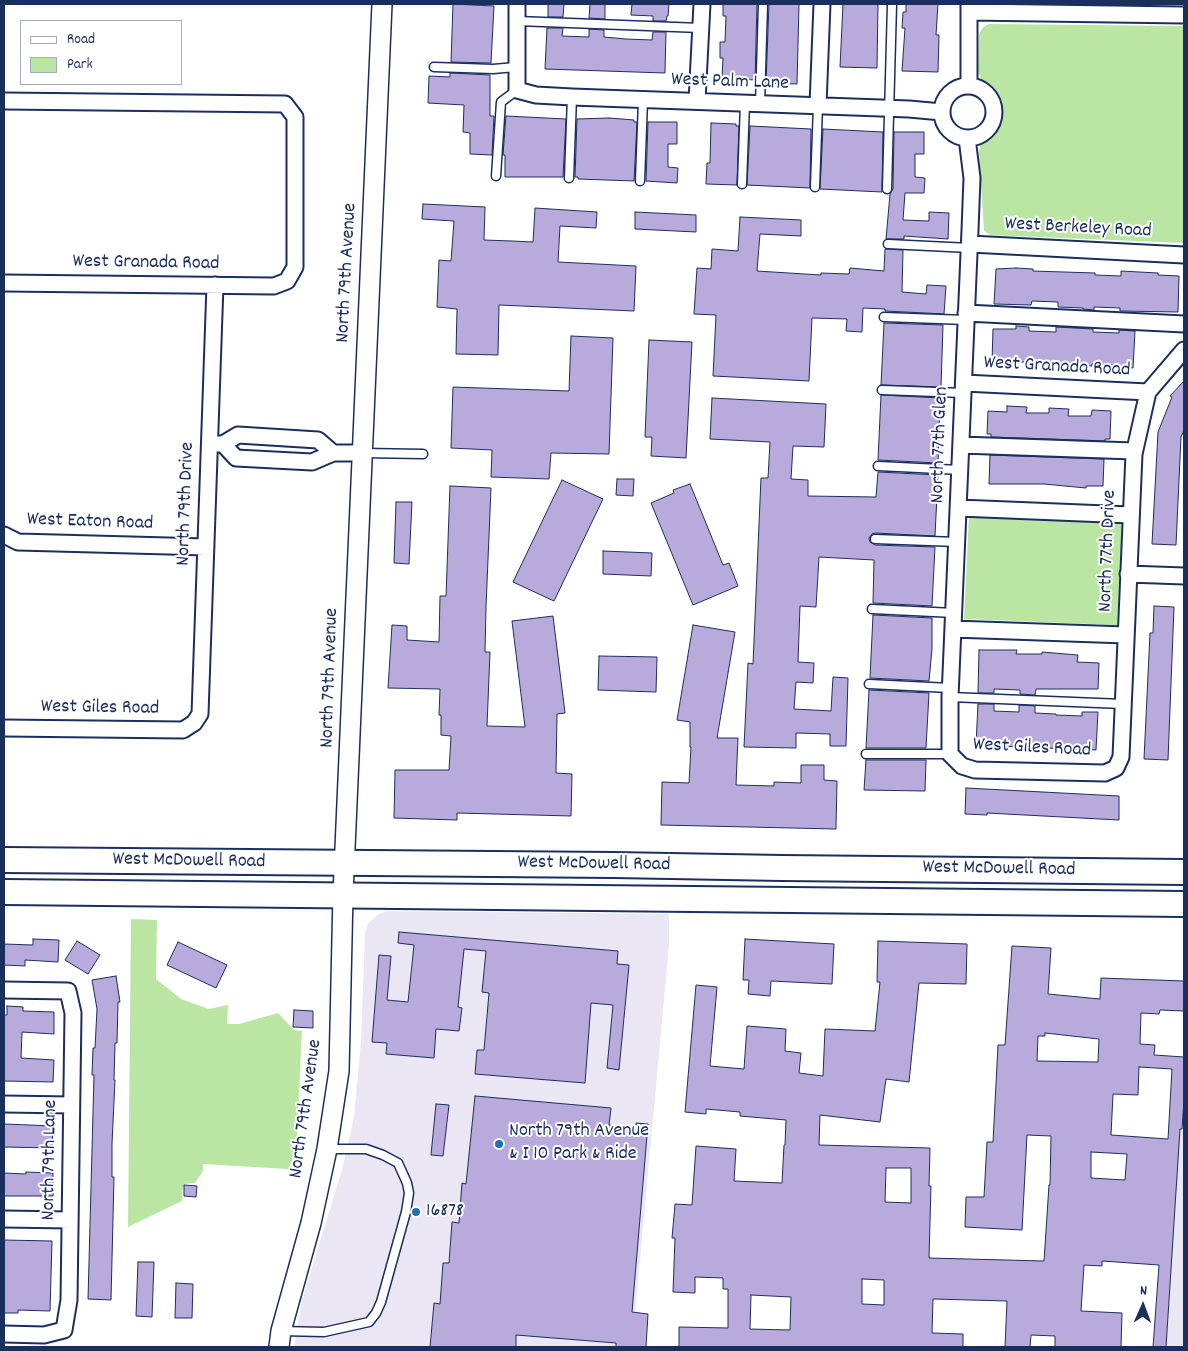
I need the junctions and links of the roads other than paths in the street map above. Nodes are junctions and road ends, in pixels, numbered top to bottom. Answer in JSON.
{"nodes":[{"id":1,"x":382,"y":4,"type":"edge"},
{"id":2,"x":517,"y":4,"type":"edge"},
{"id":3,"x":702,"y":4,"type":"edge"},
{"id":4,"x":763,"y":4,"type":"edge"},
{"id":5,"x":822,"y":4,"type":"edge"},
{"id":6,"x":892,"y":4,"type":"edge"},
{"id":7,"x":969,"y":8,"type":"edge"},
{"id":8,"x":1092,"y":9,"type":"edge"},
{"id":9,"x":1184,"y":14,"type":"edge"},
{"id":10,"x":517,"y":21,"type":"junction"},
{"id":11,"x":701,"y":28,"type":"junction"},
{"id":12,"x":516,"y":67,"type":"junction"},
{"id":13,"x":434,"y":68,"type":"dead end"},
{"id":14,"x":969,"y":86,"type":"junction"},
{"id":15,"x":517,"y":90,"type":"junction"},
{"id":16,"x":572,"y":97,"type":"junction"},
{"id":17,"x":643,"y":100,"type":"junction"},
{"id":18,"x":4,"y":101,"type":"edge"},
{"id":19,"x":697,"y":102,"type":"junction"},
{"id":20,"x":752,"y":104,"type":"junction"},
{"id":21,"x":818,"y":106,"type":"junction"},
{"id":22,"x":890,"y":108,"type":"junction"},
{"id":23,"x":942,"y":112,"type":"junction"},
{"id":24,"x":968,"y":138,"type":"junction"},
{"id":25,"x":496,"y":176,"type":"dead end"},
{"id":26,"x":569,"y":178,"type":"dead end"},
{"id":27,"x":640,"y":181,"type":"dead end"},
{"id":28,"x":742,"y":184,"type":"dead end"},
{"id":29,"x":815,"y":187,"type":"dead end"},
{"id":30,"x":887,"y":189,"type":"dead end"},
{"id":31,"x":888,"y":244,"type":"dead end"},
{"id":32,"x":970,"y":246,"type":"junction"},
{"id":33,"x":1184,"y":255,"type":"edge"},
{"id":34,"x":4,"y":283,"type":"edge"},
{"id":35,"x":215,"y":285,"type":"junction"},
{"id":36,"x":884,"y":317,"type":"dead end"},
{"id":37,"x":966,"y":317,"type":"junction"},
{"id":38,"x":1184,"y":324,"type":"edge"},
{"id":39,"x":1184,"y":350,"type":"edge"},
{"id":40,"x":964,"y":388,"type":"junction"},
{"id":41,"x":882,"y":390,"type":"dead end"},
{"id":42,"x":1148,"y":392,"type":"junction"},
{"id":43,"x":216,"y":444,"type":"junction"},
{"id":44,"x":961,"y":445,"type":"junction"},
{"id":45,"x":1134,"y":451,"type":"junction"},
{"id":46,"x":333,"y":453,"type":"junction"},
{"id":47,"x":362,"y":453,"type":"junction"},
{"id":48,"x":424,"y":454,"type":"dead end"},
{"id":49,"x":878,"y":466,"type":"dead end"},
{"id":50,"x":960,"y":470,"type":"junction"},
{"id":51,"x":959,"y":508,"type":"junction"},
{"id":52,"x":1131,"y":515,"type":"junction"},
{"id":53,"x":4,"y":535,"type":"edge"},
{"id":54,"x":875,"y":539,"type":"dead end"},
{"id":55,"x":957,"y":542,"type":"junction"},
{"id":56,"x":206,"y":546,"type":"junction"},
{"id":57,"x":1128,"y":574,"type":"junction"},
{"id":58,"x":1184,"y":576,"type":"edge"},
{"id":59,"x":872,"y":609,"type":"dead end"},
{"id":60,"x":954,"y":613,"type":"junction"},
{"id":61,"x":953,"y":629,"type":"junction"},
{"id":62,"x":1126,"y":635,"type":"junction"},
{"id":63,"x":869,"y":684,"type":"dead end"},
{"id":64,"x":950,"y":692,"type":"junction"},
{"id":65,"x":1123,"y":704,"type":"junction"},
{"id":66,"x":194,"y":723,"type":"joint"},
{"id":67,"x":4,"y":728,"type":"edge"},
{"id":68,"x":866,"y":754,"type":"dead end"},
{"id":69,"x":950,"y":754,"type":"junction"},
{"id":70,"x":1116,"y":768,"type":"joint"},
{"id":71,"x":4,"y":860,"type":"edge"},
{"id":72,"x":345,"y":863,"type":"junction"},
{"id":73,"x":782,"y":868,"type":"junction"},
{"id":74,"x":863,"y":869,"type":"junction"},
{"id":75,"x":1184,"y":872,"type":"edge"},
{"id":76,"x":4,"y":892,"type":"edge"},
{"id":77,"x":343,"y":894,"type":"junction"},
{"id":78,"x":647,"y":899,"type":"junction"},
{"id":79,"x":862,"y":901,"type":"junction"},
{"id":80,"x":1184,"y":904,"type":"edge"},
{"id":81,"x":4,"y":990,"type":"edge"},
{"id":82,"x":4,"y":1104,"type":"edge"},
{"id":83,"x":71,"y":1106,"type":"junction"},
{"id":84,"x":327,"y":1148,"type":"junction"},
{"id":85,"x":4,"y":1219,"type":"edge"},
{"id":86,"x":70,"y":1220,"type":"junction"},
{"id":87,"x":4,"y":1334,"type":"edge"},
{"id":88,"x":280,"y":1339,"type":"edge"}],
"edges":[{"from":1,"to":47,"type":"street","name":"North 79th Avenue"},
{"from":2,"to":10,"type":"street"},
{"from":3,"to":11,"type":"street"},
{"from":4,"to":20,"type":"lane"},
{"from":5,"to":21,"type":"street"},
{"from":6,"to":22,"type":"lane"},
{"from":7,"to":8,"type":"street"},
{"from":7,"to":14,"type":"street"},
{"from":8,"to":9,"type":"street"},
{"from":10,"to":11,"type":"lane"},
{"from":10,"to":12,"type":"street"},
{"from":11,"to":19,"type":"street"},
{"from":12,"to":13,"type":"lane"},
{"from":12,"to":15,"type":"street"},
{"from":14,"to":23,"type":"street"},
{"from":14,"to":24,"type":"street"},
{"from":15,"to":16,"type":"street","name":"West Palm Lane"},
{"from":15,"to":25,"type":"lane"},
{"from":16,"to":17,"type":"street","name":"West Palm Lane"},
{"from":16,"to":26,"type":"lane"},
{"from":17,"to":19,"type":"street","name":"West Palm Lane"},
{"from":17,"to":27,"type":"lane"},
{"from":18,"to":35,"type":"street","name":"West Granada Road"},
{"from":19,"to":20,"type":"street","name":"West Palm Lane"},
{"from":20,"to":21,"type":"street","name":"West Palm Lane"},
{"from":20,"to":28,"type":"lane"},
{"from":21,"to":22,"type":"street","name":"West Palm Lane"},
{"from":21,"to":29,"type":"lane"},
{"from":22,"to":23,"type":"street","name":"West Palm Lane"},
{"from":22,"to":30,"type":"lane"},
{"from":23,"to":24,"type":"street"},
{"from":24,"to":32,"type":"street","name":"North 77th Glen"},
{"from":31,"to":32,"type":"lane"},
{"from":32,"to":33,"type":"street","name":"West Berkeley Road"},
{"from":32,"to":37,"type":"street","name":"North 77th Glen"},
{"from":34,"to":35,"type":"street","name":"West Granada Road"},
{"from":35,"to":43,"type":"street","name":"North 79th Drive"},
{"from":36,"to":37,"type":"lane"},
{"from":37,"to":38,"type":"street"},
{"from":37,"to":40,"type":"street","name":"North 77th Glen"},
{"from":39,"to":42,"type":"street","name":"North 77th Drive"},
{"from":40,"to":41,"type":"lane"},
{"from":40,"to":42,"type":"street","name":"West Granada Road"},
{"from":40,"to":44,"type":"street","name":"North 77th Glen"},
{"from":42,"to":45,"type":"street","name":"North 77th Drive"},
{"from":43,"to":46,"type":"street"},
{"from":43,"to":46,"type":"street"},
{"from":43,"to":56,"type":"street","name":"North 79th Drive"},
{"from":44,"to":45,"type":"street"},
{"from":44,"to":50,"type":"street","name":"North 77th Glen"},
{"from":45,"to":52,"type":"street","name":"North 77th Drive"},
{"from":46,"to":47,"type":"street"},
{"from":47,"to":48,"type":"lane"},
{"from":47,"to":72,"type":"street","name":"North 79th Avenue"},
{"from":49,"to":50,"type":"lane"},
{"from":50,"to":51,"type":"street","name":"North 77th Glen"},
{"from":51,"to":52,"type":"street"},
{"from":51,"to":55,"type":"street","name":"North 77th Glen"},
{"from":52,"to":57,"type":"street","name":"North 77th Drive"},
{"from":53,"to":56,"type":"street","name":"West Eaton Road"},
{"from":54,"to":55,"type":"lane"},
{"from":55,"to":60,"type":"street","name":"North 77th Glen"},
{"from":56,"to":66,"type":"street","name":"North 79th Drive"},
{"from":57,"to":58,"type":"street"},
{"from":57,"to":62,"type":"street","name":"North 77th Drive"},
{"from":59,"to":60,"type":"lane"},
{"from":60,"to":61,"type":"street","name":"North 77th Glen"},
{"from":61,"to":62,"type":"street"},
{"from":61,"to":64,"type":"street","name":"North 77th Glen"},
{"from":62,"to":65,"type":"street","name":"North 77th Drive"},
{"from":63,"to":64,"type":"lane"},
{"from":64,"to":65,"type":"lane"},
{"from":64,"to":69,"type":"street","name":"North 77th Glen"},
{"from":65,"to":70,"type":"street","name":"North 77th Drive"},
{"from":66,"to":67,"type":"street","name":"West Giles Road"},
{"from":68,"to":69,"type":"lane"},
{"from":69,"to":70,"type":"street","name":"West Giles Road"},
{"from":71,"to":72,"type":"main road","name":"West McDowell Road"},
{"from":72,"to":73,"type":"main road","name":"West McDowell Road"},
{"from":72,"to":77,"type":"street","name":"North 79th Avenue"},
{"from":73,"to":74,"type":"main road","name":"West McDowell Road"},
{"from":73,"to":78,"type":"main road"},
{"from":74,"to":75,"type":"main road","name":"West McDowell Road"},
{"from":74,"to":79,"type":"main road"},
{"from":76,"to":77,"type":"main road","name":"West McDowell Road"},
{"from":77,"to":78,"type":"main road","name":"West McDowell Road"},
{"from":77,"to":84,"type":"street","name":"North 79th Avenue"},
{"from":78,"to":79,"type":"main road","name":"West McDowell Road"},
{"from":79,"to":80,"type":"main road","name":"West McDowell Road"},
{"from":81,"to":83,"type":"street","name":"North 79th Lane"},
{"from":82,"to":83,"type":"street"},
{"from":83,"to":86,"type":"street","name":"North 79th Lane"},
{"from":84,"to":88,"type":"street","name":"North 79th Avenue"},
{"from":84,"to":88,"type":"lane"},
{"from":85,"to":86,"type":"street"},
{"from":86,"to":87,"type":"street","name":"North 79th Lane"}]}
